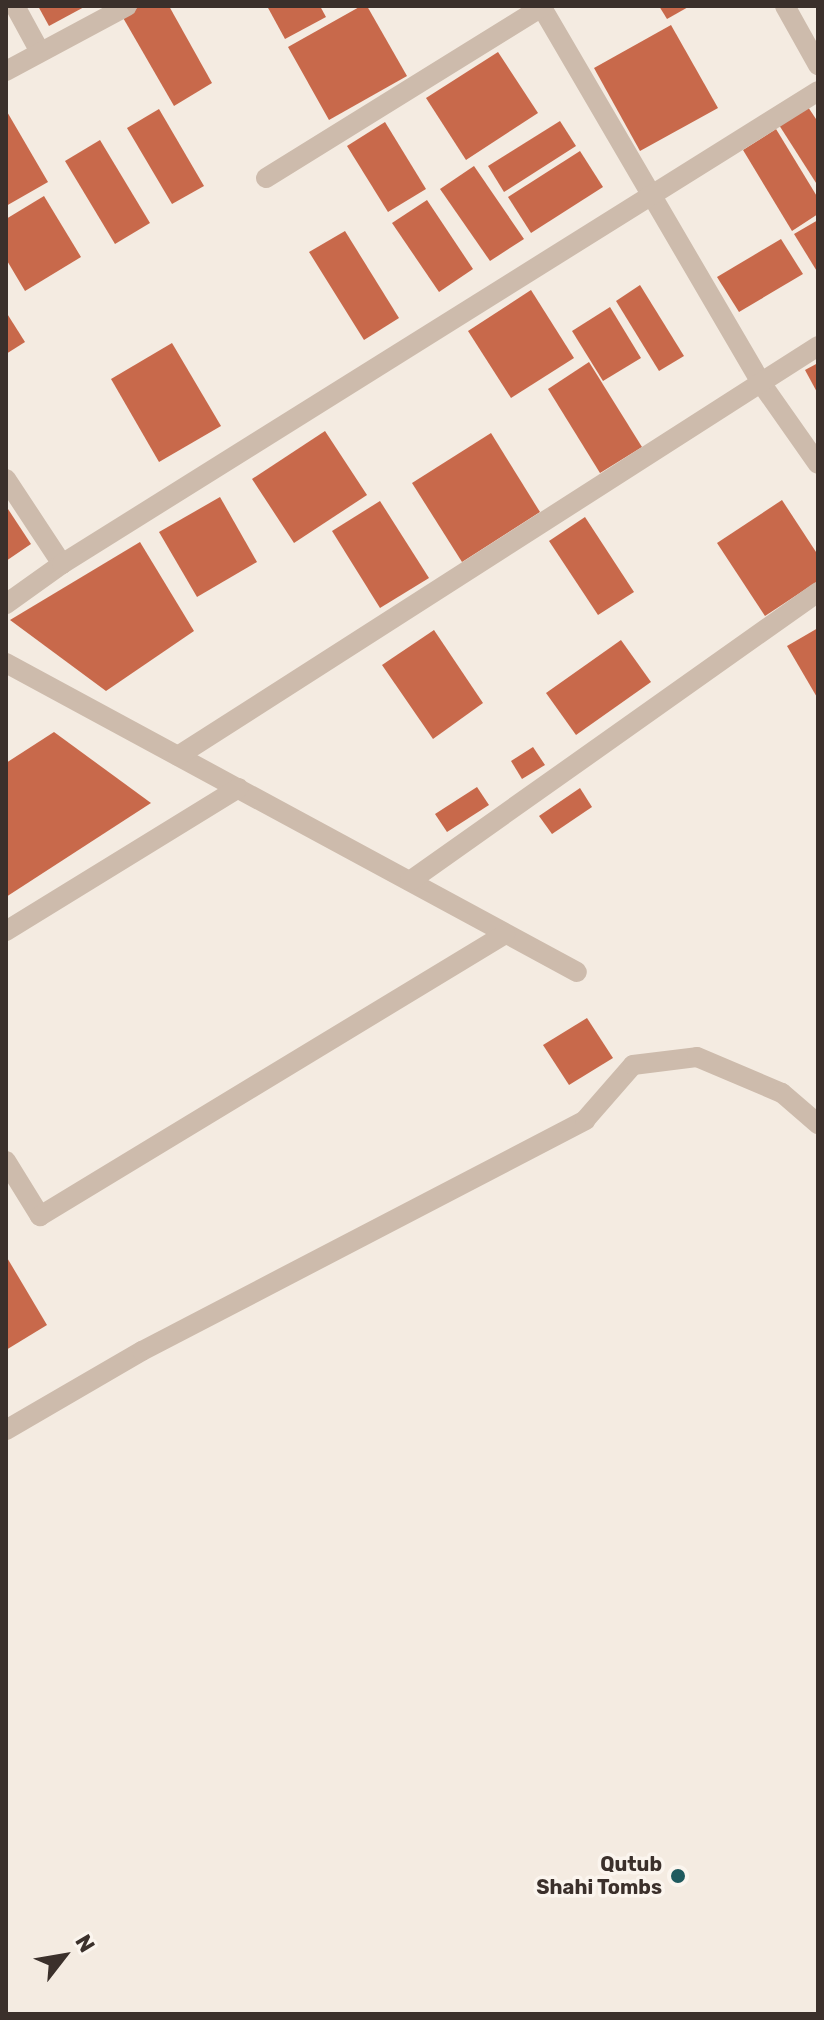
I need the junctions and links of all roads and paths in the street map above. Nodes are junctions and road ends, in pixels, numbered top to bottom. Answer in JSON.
{"nodes":[{"id":1,"x":15,"y":6,"type":"edge"},
{"id":2,"x":127,"y":6,"type":"edge"},
{"id":3,"x":541,"y":6,"type":"edge"},
{"id":4,"x":785,"y":6,"type":"edge"},
{"id":5,"x":39,"y":50,"type":"junction"},
{"id":6,"x":818,"y":65,"type":"edge"},
{"id":7,"x":6,"y":71,"type":"edge"},
{"id":8,"x":818,"y":91,"type":"edge"},
{"id":9,"x":266,"y":178,"type":"dead end"},
{"id":10,"x":654,"y":194,"type":"junction"},
{"id":11,"x":818,"y":346,"type":"edge"},
{"id":12,"x":761,"y":383,"type":"junction"},
{"id":13,"x":818,"y":464,"type":"edge"},
{"id":14,"x":6,"y":479,"type":"edge"},
{"id":15,"x":62,"y":564,"type":"junction"},
{"id":16,"x":818,"y":592,"type":"edge"},
{"id":17,"x":6,"y":604,"type":"edge"},
{"id":18,"x":6,"y":663,"type":"edge"},
{"id":19,"x":178,"y":756,"type":"junction"},
{"id":20,"x":238,"y":788,"type":"junction"},
{"id":21,"x":410,"y":881,"type":"junction"},
{"id":22,"x":6,"y":931,"type":"edge"},
{"id":23,"x":505,"y":934,"type":"junction"},
{"id":24,"x":577,"y":972,"type":"dead end"},
{"id":25,"x":818,"y":1124,"type":"edge"},
{"id":26,"x":6,"y":1161,"type":"edge"},
{"id":27,"x":6,"y":1430,"type":"edge"}],
"edges":[{"from":1,"to":5,"type":"street"},
{"from":2,"to":5,"type":"street"},
{"from":3,"to":9,"type":"street"},
{"from":3,"to":10,"type":"street"},
{"from":4,"to":6,"type":"street"},
{"from":5,"to":7,"type":"street"},
{"from":8,"to":10,"type":"street"},
{"from":10,"to":12,"type":"street"},
{"from":10,"to":15,"type":"street"},
{"from":11,"to":12,"type":"street"},
{"from":12,"to":13,"type":"street"},
{"from":12,"to":19,"type":"street"},
{"from":14,"to":15,"type":"street"},
{"from":15,"to":17,"type":"street"},
{"from":16,"to":21,"type":"street"},
{"from":18,"to":19,"type":"street"},
{"from":19,"to":20,"type":"street"},
{"from":20,"to":21,"type":"street"},
{"from":20,"to":22,"type":"street"},
{"from":21,"to":23,"type":"street"},
{"from":23,"to":24,"type":"street"},
{"from":23,"to":26,"type":"street"},
{"from":25,"to":27,"type":"street"}]}
